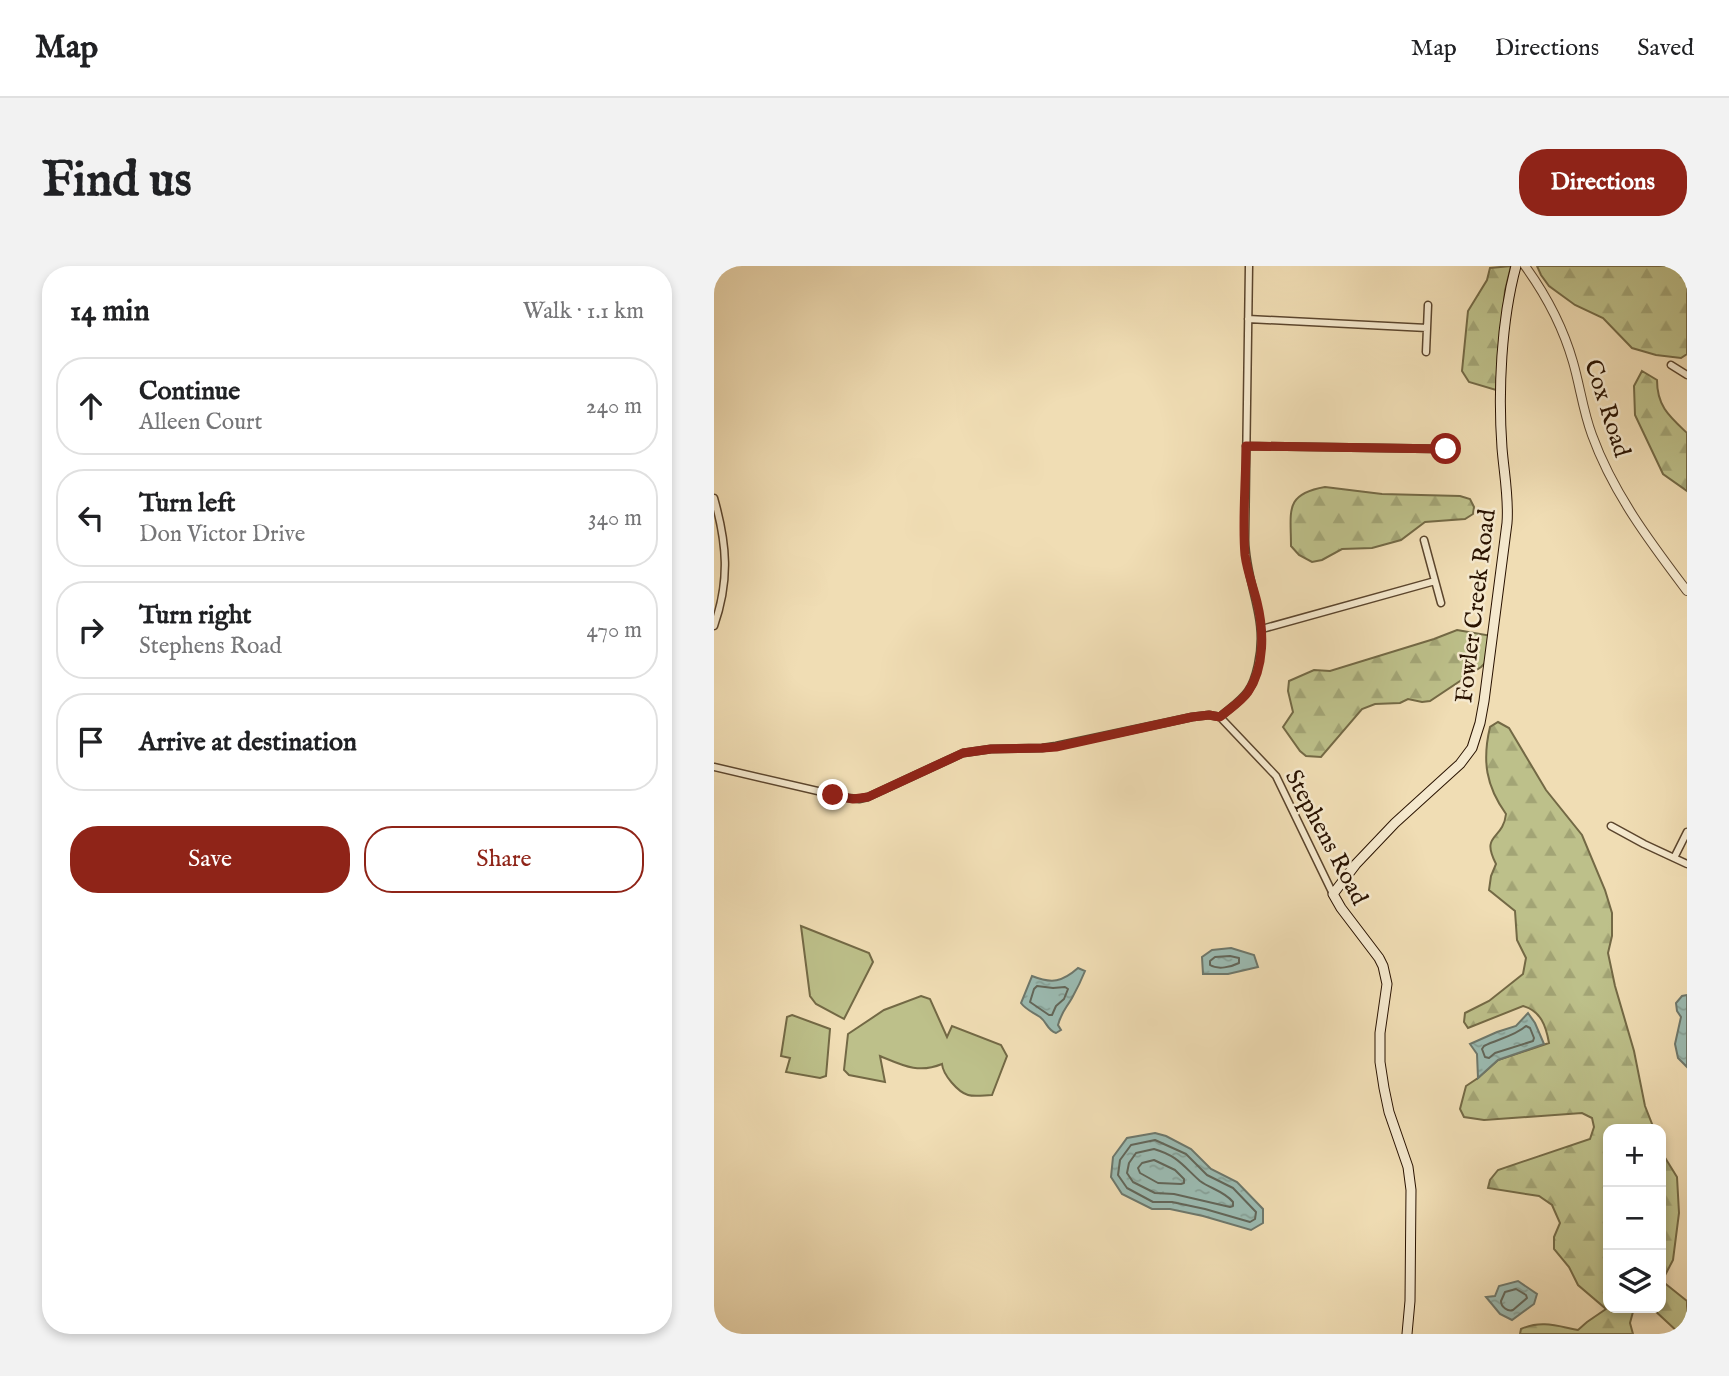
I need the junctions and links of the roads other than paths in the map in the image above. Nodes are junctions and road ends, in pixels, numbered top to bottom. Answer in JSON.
{"nodes":[{"id":1,"x":1249,"y":266,"type":"edge"},
{"id":2,"x":1516,"y":266,"type":"edge"},
{"id":3,"x":1525,"y":266,"type":"edge"},
{"id":4,"x":1428,"y":305,"type":"dead end"},
{"id":5,"x":1248,"y":319,"type":"junction"},
{"id":6,"x":1427,"y":328,"type":"junction"},
{"id":7,"x":1426,"y":352,"type":"dead end"},
{"id":8,"x":1671,"y":365,"type":"dead end"},
{"id":9,"x":1687,"y":375,"type":"edge"},
{"id":10,"x":1246,"y":446,"type":"junction"},
{"id":11,"x":1446,"y":449,"type":"dead end"},
{"id":12,"x":714,"y":498,"type":"edge"},
{"id":13,"x":1424,"y":540,"type":"dead end"},
{"id":14,"x":1435,"y":581,"type":"junction"},
{"id":15,"x":1687,"y":591,"type":"edge"},
{"id":16,"x":1441,"y":603,"type":"dead end"},
{"id":17,"x":714,"y":626,"type":"edge"},
{"id":18,"x":1262,"y":629,"type":"junction"},
{"id":19,"x":1220,"y":717,"type":"junction"},
{"id":20,"x":714,"y":767,"type":"edge"},
{"id":21,"x":1611,"y":826,"type":"dead end"},
{"id":22,"x":1687,"y":832,"type":"edge"},
{"id":23,"x":1674,"y":858,"type":"junction"},
{"id":24,"x":1687,"y":864,"type":"edge"},
{"id":25,"x":1333,"y":894,"type":"junction"},
{"id":26,"x":1407,"y":1334,"type":"edge"}],
"edges":[{"from":1,"to":5,"type":"street"},
{"from":2,"to":25,"type":"main road","name":"Fowler Creek Road"},
{"from":3,"to":15,"type":"street","name":"Cox Road"},
{"from":4,"to":6,"type":"street"},
{"from":5,"to":6,"type":"street"},
{"from":5,"to":10,"type":"street"},
{"from":6,"to":7,"type":"street"},
{"from":8,"to":9,"type":"street"},
{"from":10,"to":11,"type":"street"},
{"from":10,"to":18,"type":"street"},
{"from":12,"to":17,"type":"street"},
{"from":13,"to":14,"type":"street"},
{"from":14,"to":16,"type":"street"},
{"from":14,"to":18,"type":"street"},
{"from":18,"to":19,"type":"street"},
{"from":19,"to":20,"type":"street"},
{"from":19,"to":25,"type":"street","name":"Stephens Road"},
{"from":21,"to":23,"type":"street"},
{"from":22,"to":23,"type":"street"},
{"from":23,"to":24,"type":"street"},
{"from":25,"to":26,"type":"main road","name":"Stephens Road"}]}
